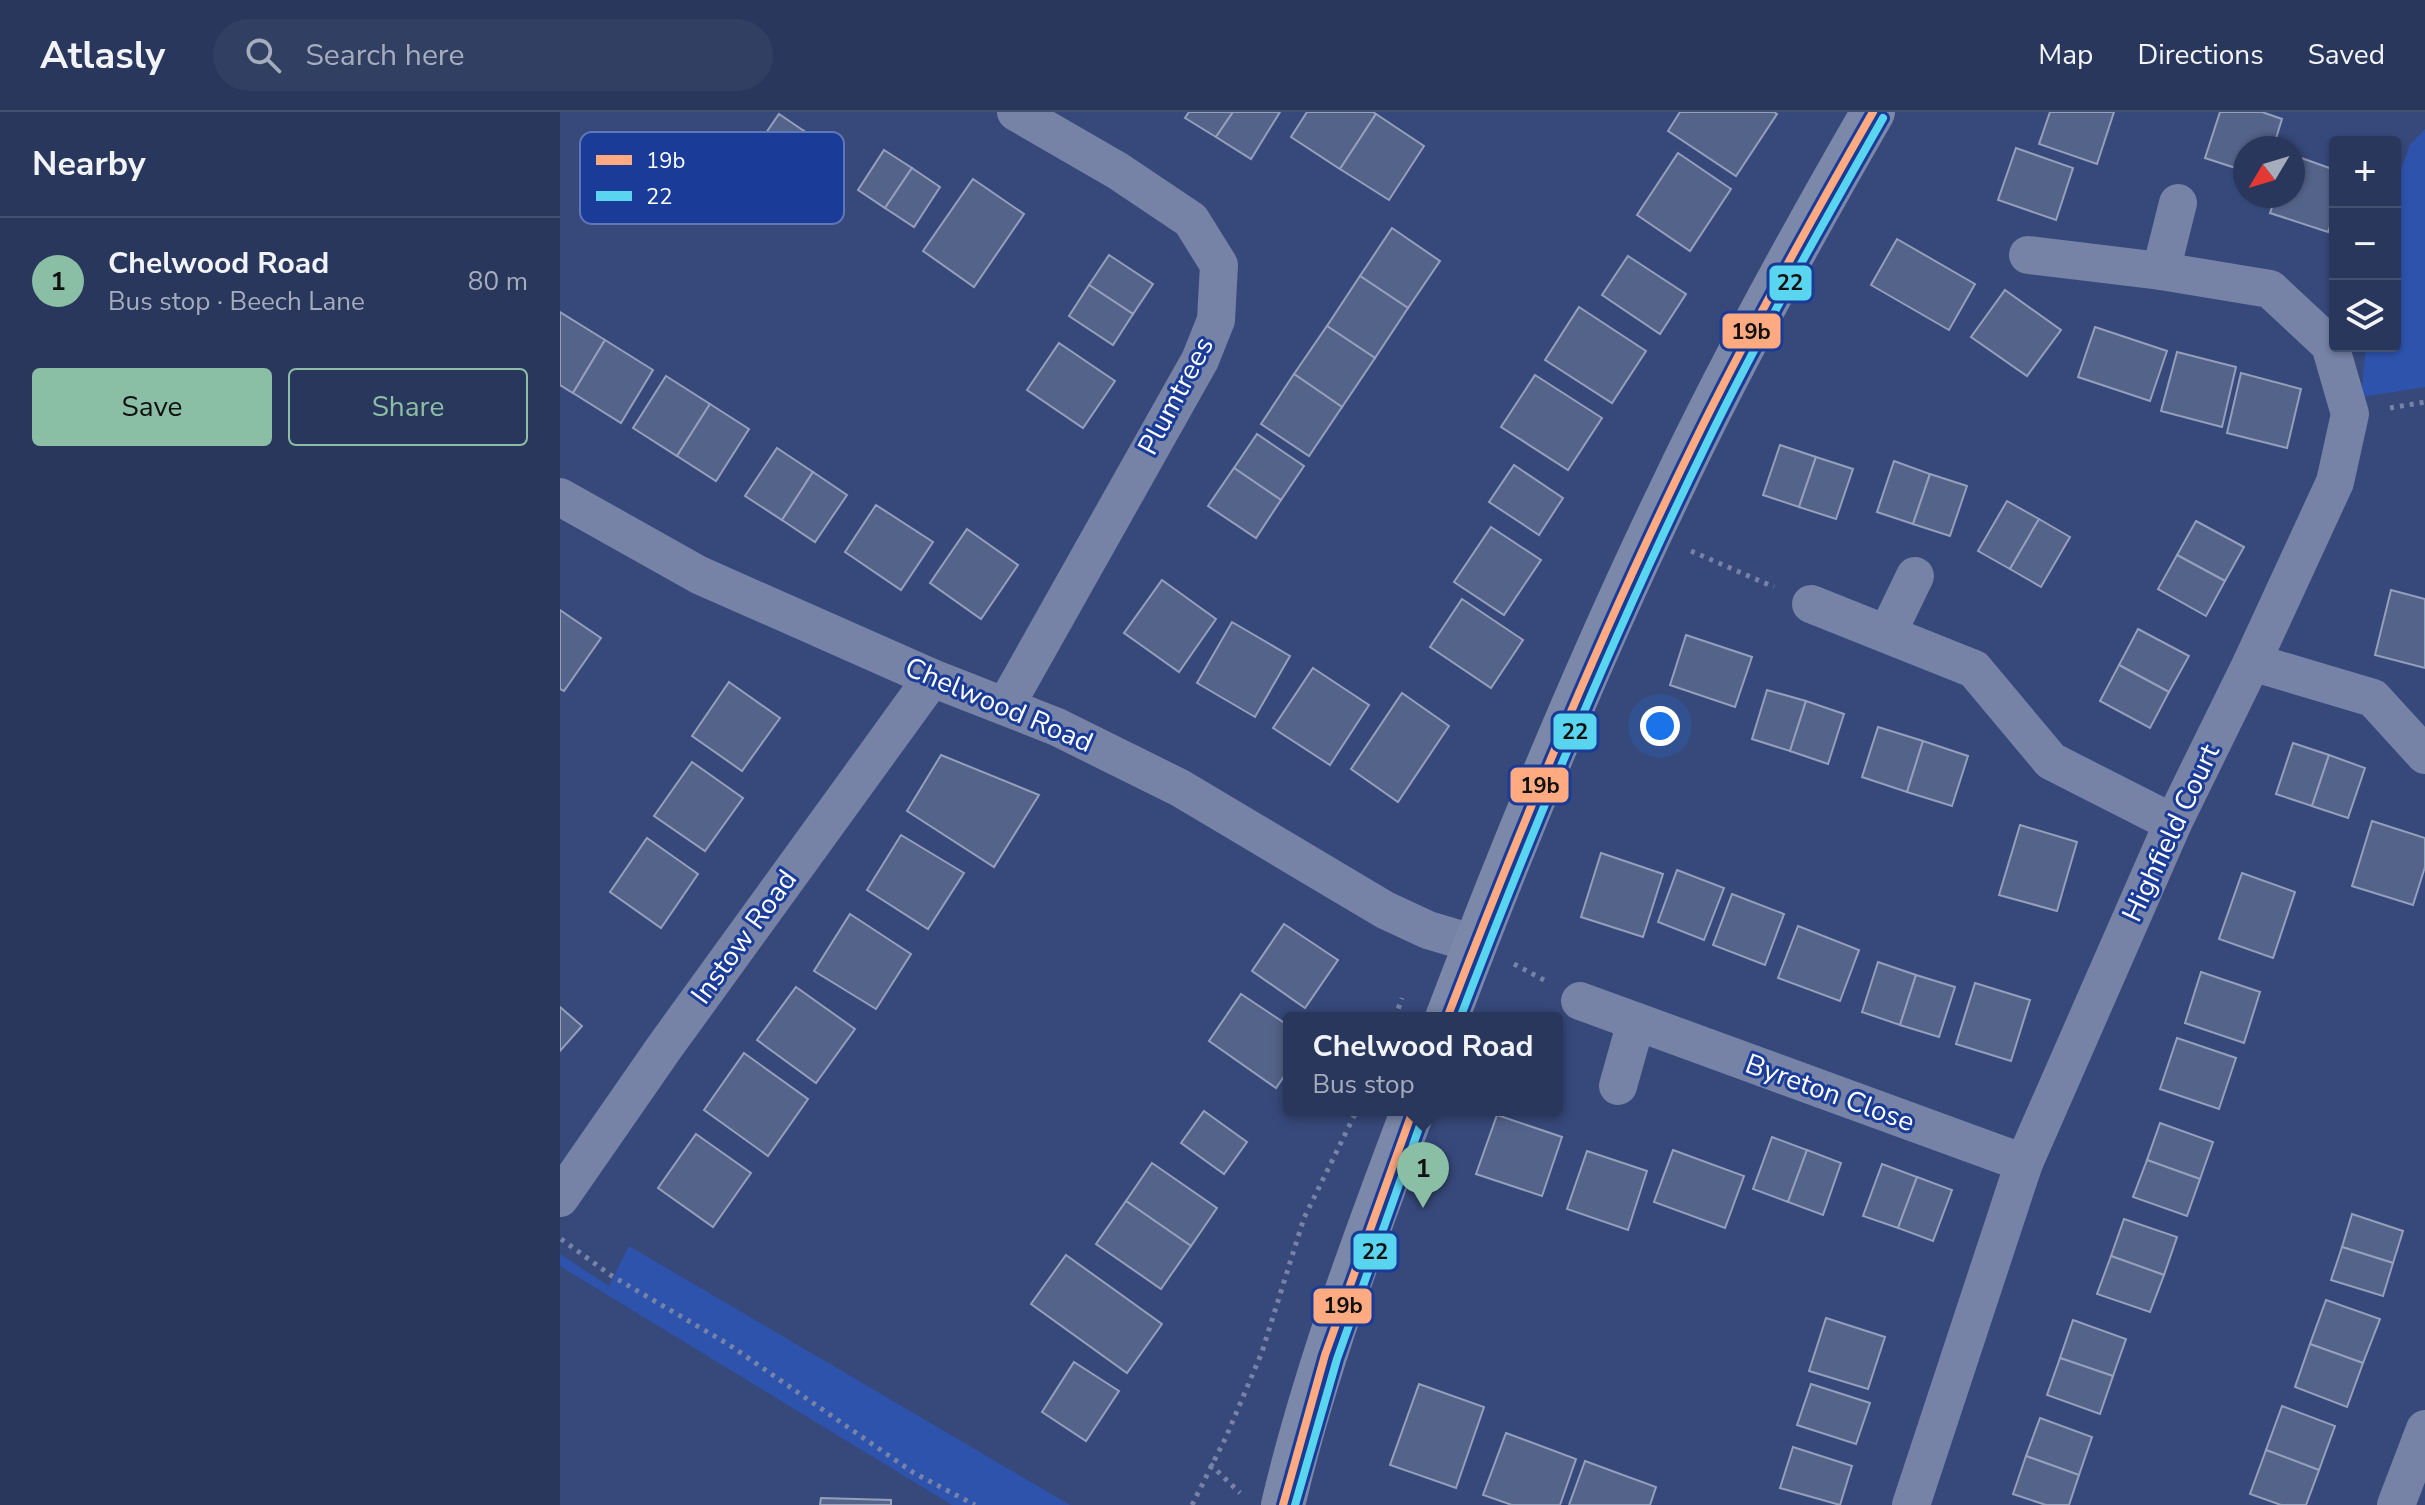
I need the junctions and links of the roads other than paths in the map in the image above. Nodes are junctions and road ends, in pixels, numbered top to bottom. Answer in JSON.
{"nodes":[{"id":1,"x":1016,"y":112,"type":"edge"},
{"id":2,"x":1873,"y":112,"type":"edge"},
{"id":3,"x":2178,"y":203,"type":"dead end"},
{"id":4,"x":2028,"y":255,"type":"dead end"},
{"id":5,"x":2161,"y":271,"type":"junction"},
{"id":6,"x":560,"y":497,"type":"edge"},
{"id":7,"x":1915,"y":576,"type":"dead end"},
{"id":8,"x":1811,"y":604,"type":"road end"},
{"id":9,"x":1887,"y":634,"type":"junction"},
{"id":10,"x":2252,"y":662,"type":"junction"},
{"id":11,"x":932,"y":678,"type":"junction"},
{"id":12,"x":1006,"y":705,"type":"junction"},
{"id":13,"x":2425,"y":755,"type":"edge"},
{"id":14,"x":2173,"y":823,"type":"junction"},
{"id":15,"x":1475,"y":944,"type":"junction"},
{"id":16,"x":1580,"y":1001,"type":"dead end"},
{"id":17,"x":1449,"y":1012,"type":"edge"},
{"id":18,"x":1636,"y":1022,"type":"junction"},
{"id":19,"x":1618,"y":1086,"type":"dead end"},
{"id":20,"x":1411,"y":1116,"type":"edge"},
{"id":21,"x":2024,"y":1163,"type":"junction"},
{"id":22,"x":560,"y":1198,"type":"edge"},
{"id":23,"x":2425,"y":1429,"type":"edge"},
{"id":24,"x":1283,"y":1505,"type":"edge"},
{"id":25,"x":1911,"y":1505,"type":"edge"},
{"id":26,"x":2396,"y":1505,"type":"edge"}],
"edges":[{"from":1,"to":12,"type":"street","name":"Plumtrees"},
{"from":2,"to":15,"type":"street"},
{"from":3,"to":5,"type":"street"},
{"from":4,"to":5,"type":"street","name":"Highfield Court"},
{"from":5,"to":10,"type":"street","name":"Highfield Court"},
{"from":6,"to":11,"type":"street","name":"Chelwood Road"},
{"from":7,"to":9,"type":"street"},
{"from":8,"to":9,"type":"street"},
{"from":9,"to":14,"type":"street"},
{"from":10,"to":13,"type":"street"},
{"from":10,"to":14,"type":"street","name":"Highfield Court"},
{"from":11,"to":12,"type":"street","name":"Chelwood Road"},
{"from":11,"to":22,"type":"street","name":"Instow Road"},
{"from":12,"to":15,"type":"street","name":"Chelwood Road"},
{"from":14,"to":21,"type":"street","name":"Highfield Court"},
{"from":15,"to":17,"type":"street"},
{"from":16,"to":18,"type":"street","name":"Byreton Close"},
{"from":18,"to":19,"type":"street"},
{"from":18,"to":21,"type":"street","name":"Byreton Close"},
{"from":20,"to":24,"type":"street"},
{"from":21,"to":25,"type":"street","name":"Highfield Court"},
{"from":23,"to":26,"type":"street"}]}
